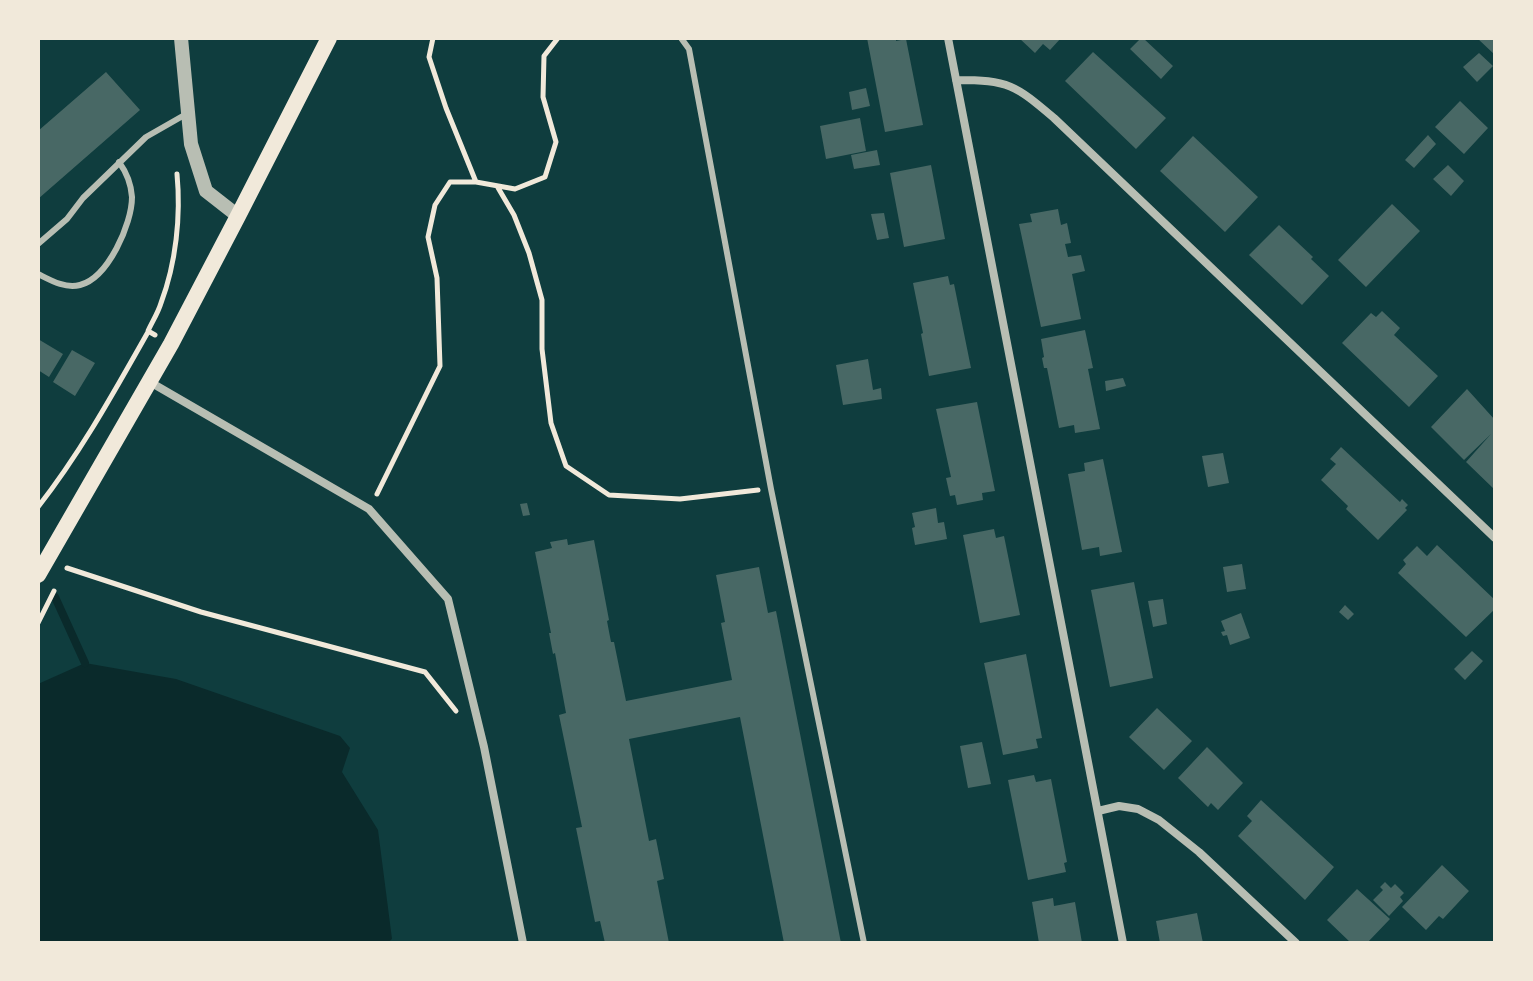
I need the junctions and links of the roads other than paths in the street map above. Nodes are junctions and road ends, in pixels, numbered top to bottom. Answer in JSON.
{"nodes":[{"id":1,"x":181,"y":38,"type":"edge"},
{"id":2,"x":329,"y":38,"type":"edge"},
{"id":3,"x":681,"y":38,"type":"edge"},
{"id":4,"x":948,"y":38,"type":"edge"},
{"id":5,"x":956,"y":80,"type":"junction"},
{"id":6,"x":188,"y":113,"type":"junction"},
{"id":7,"x":119,"y":162,"type":"junction"},
{"id":8,"x":238,"y":216,"type":"junction"},
{"id":9,"x":38,"y":244,"type":"edge"},
{"id":10,"x":38,"y":274,"type":"edge"},
{"id":11,"x":150,"y":382,"type":"junction"},
{"id":12,"x":1495,"y":538,"type":"edge"},
{"id":13,"x":38,"y":575,"type":"edge"},
{"id":14,"x":1098,"y":811,"type":"junction"},
{"id":15,"x":523,"y":943,"type":"edge"},
{"id":16,"x":864,"y":943,"type":"edge"},
{"id":17,"x":1123,"y":943,"type":"edge"},
{"id":18,"x":1296,"y":943,"type":"edge"}],
"edges":[{"from":1,"to":6,"type":"street"},
{"from":2,"to":8,"type":"main road"},
{"from":3,"to":16,"type":"lane"},
{"from":4,"to":5,"type":"street"},
{"from":5,"to":12,"type":"street"},
{"from":5,"to":14,"type":"street"},
{"from":6,"to":7,"type":"lane"},
{"from":6,"to":8,"type":"street"},
{"from":7,"to":9,"type":"lane"},
{"from":7,"to":10,"type":"lane"},
{"from":8,"to":11,"type":"main road"},
{"from":11,"to":13,"type":"main road"},
{"from":11,"to":15,"type":"street"},
{"from":14,"to":17,"type":"street"},
{"from":14,"to":18,"type":"street"}]}
